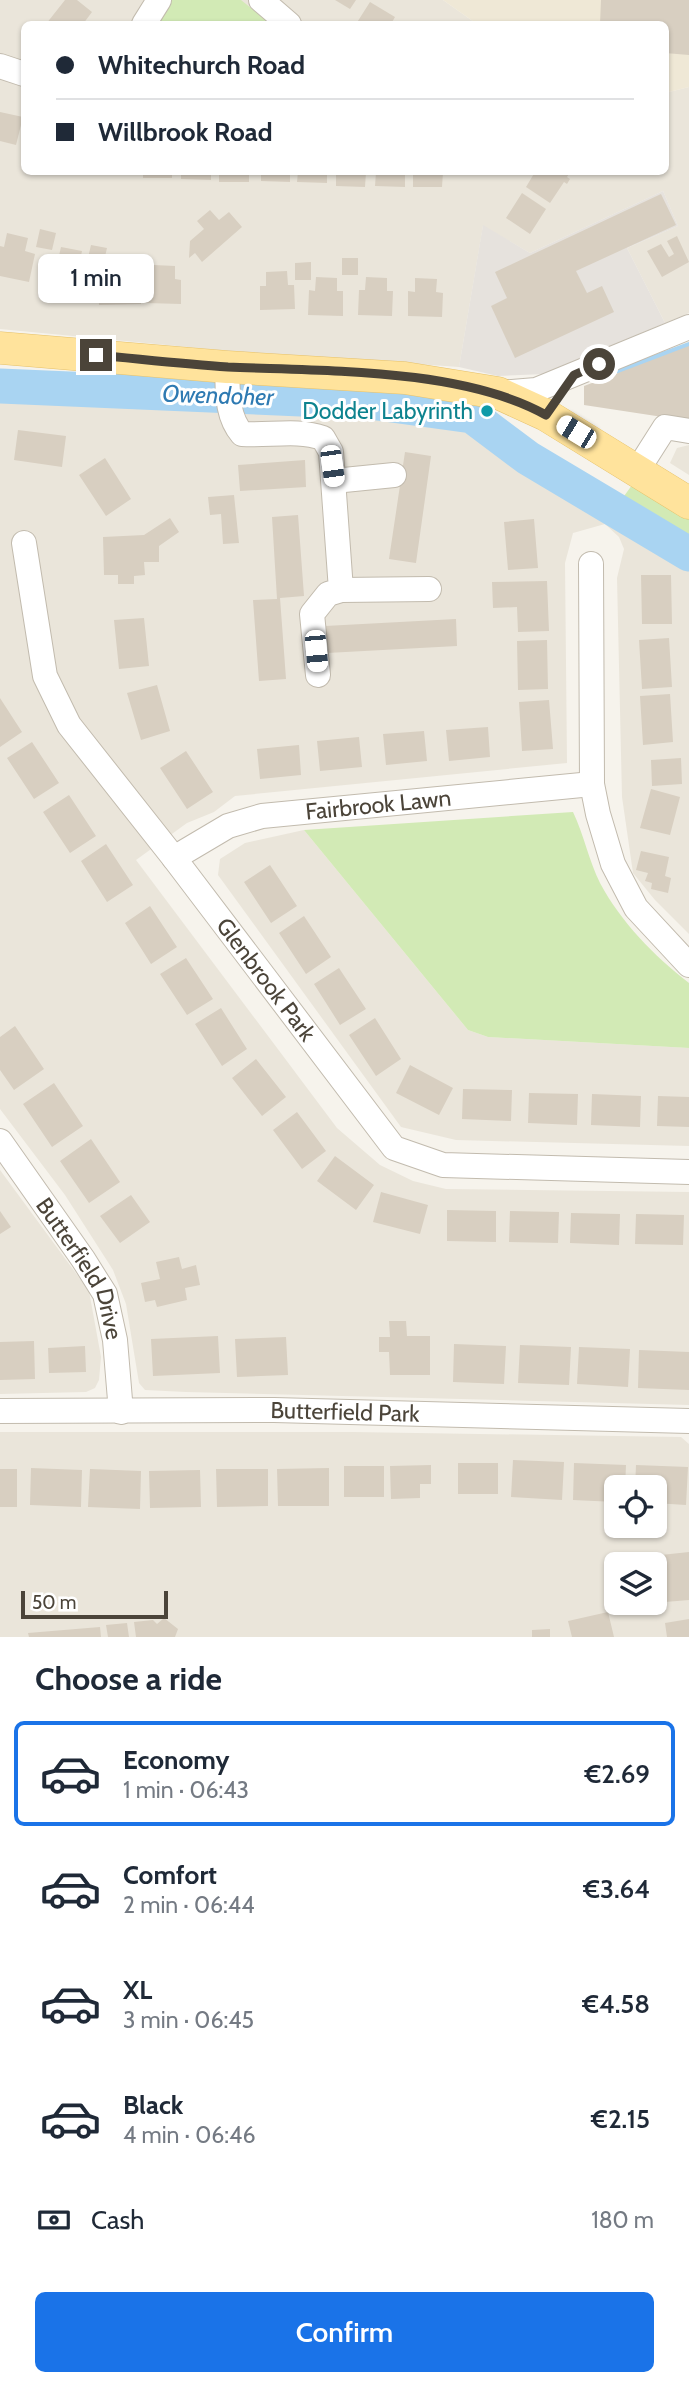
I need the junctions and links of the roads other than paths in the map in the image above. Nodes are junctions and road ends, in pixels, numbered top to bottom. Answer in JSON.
{"nodes":[{"id":1,"x":159,"y":0,"type":"edge"},
{"id":2,"x":261,"y":0,"type":"edge"},
{"id":3,"x":146,"y":21,"type":"edge"},
{"id":4,"x":286,"y":21,"type":"edge"},
{"id":5,"x":0,"y":66,"type":"edge"},
{"id":6,"x":21,"y":73,"type":"edge"},
{"id":7,"x":689,"y":327,"type":"edge"},
{"id":8,"x":0,"y":348,"type":"edge"},
{"id":9,"x":574,"y":375,"type":"junction"},
{"id":10,"x":228,"y":386,"type":"junction"},
{"id":11,"x":498,"y":393,"type":"junction"},
{"id":12,"x":538,"y":411,"type":"junction"},
{"id":13,"x":667,"y":428,"type":"edge"},
{"id":14,"x":637,"y":471,"type":"junction"},
{"id":15,"x":394,"y":475,"type":"dead end"},
{"id":16,"x":334,"y":481,"type":"junction"},
{"id":17,"x":689,"y":503,"type":"edge"},
{"id":18,"x":24,"y":543,"type":"dead end"},
{"id":19,"x":591,"y":564,"type":"dead end"},
{"id":20,"x":429,"y":589,"type":"dead end"},
{"id":21,"x":341,"y":590,"type":"junction"},
{"id":22,"x":318,"y":675,"type":"dead end"},
{"id":23,"x":592,"y":784,"type":"junction"},
{"id":24,"x":174,"y":858,"type":"junction"},
{"id":25,"x":689,"y":965,"type":"edge"},
{"id":26,"x":0,"y":1141,"type":"edge"},
{"id":27,"x":689,"y":1172,"type":"edge"},
{"id":28,"x":0,"y":1411,"type":"edge"},
{"id":29,"x":121,"y":1412,"type":"junction"},
{"id":30,"x":689,"y":1421,"type":"edge"}],
"edges":[{"from":1,"to":3,"type":"street"},
{"from":2,"to":4,"type":"street"},
{"from":5,"to":6,"type":"street"},
{"from":7,"to":9,"type":"street"},
{"from":8,"to":10,"type":"main road"},
{"from":9,"to":11,"type":"street"},
{"from":9,"to":12,"type":"street"},
{"from":10,"to":11,"type":"main road"},
{"from":10,"to":16,"type":"street"},
{"from":11,"to":12,"type":"main road"},
{"from":12,"to":14,"type":"main road"},
{"from":13,"to":14,"type":"street"},
{"from":14,"to":17,"type":"main road"},
{"from":15,"to":16,"type":"street"},
{"from":16,"to":21,"type":"street"},
{"from":18,"to":24,"type":"street","name":"Glenbrook Park"},
{"from":19,"to":23,"type":"street"},
{"from":20,"to":21,"type":"street"},
{"from":21,"to":22,"type":"street"},
{"from":23,"to":24,"type":"street","name":"Fairbrook Lawn"},
{"from":23,"to":25,"type":"street"},
{"from":24,"to":27,"type":"street","name":"Glenbrook Park"},
{"from":26,"to":29,"type":"street","name":"Butterfield Drive"},
{"from":28,"to":29,"type":"street","name":"Butterfield Park"},
{"from":29,"to":30,"type":"street","name":"Butterfield Park"}]}
